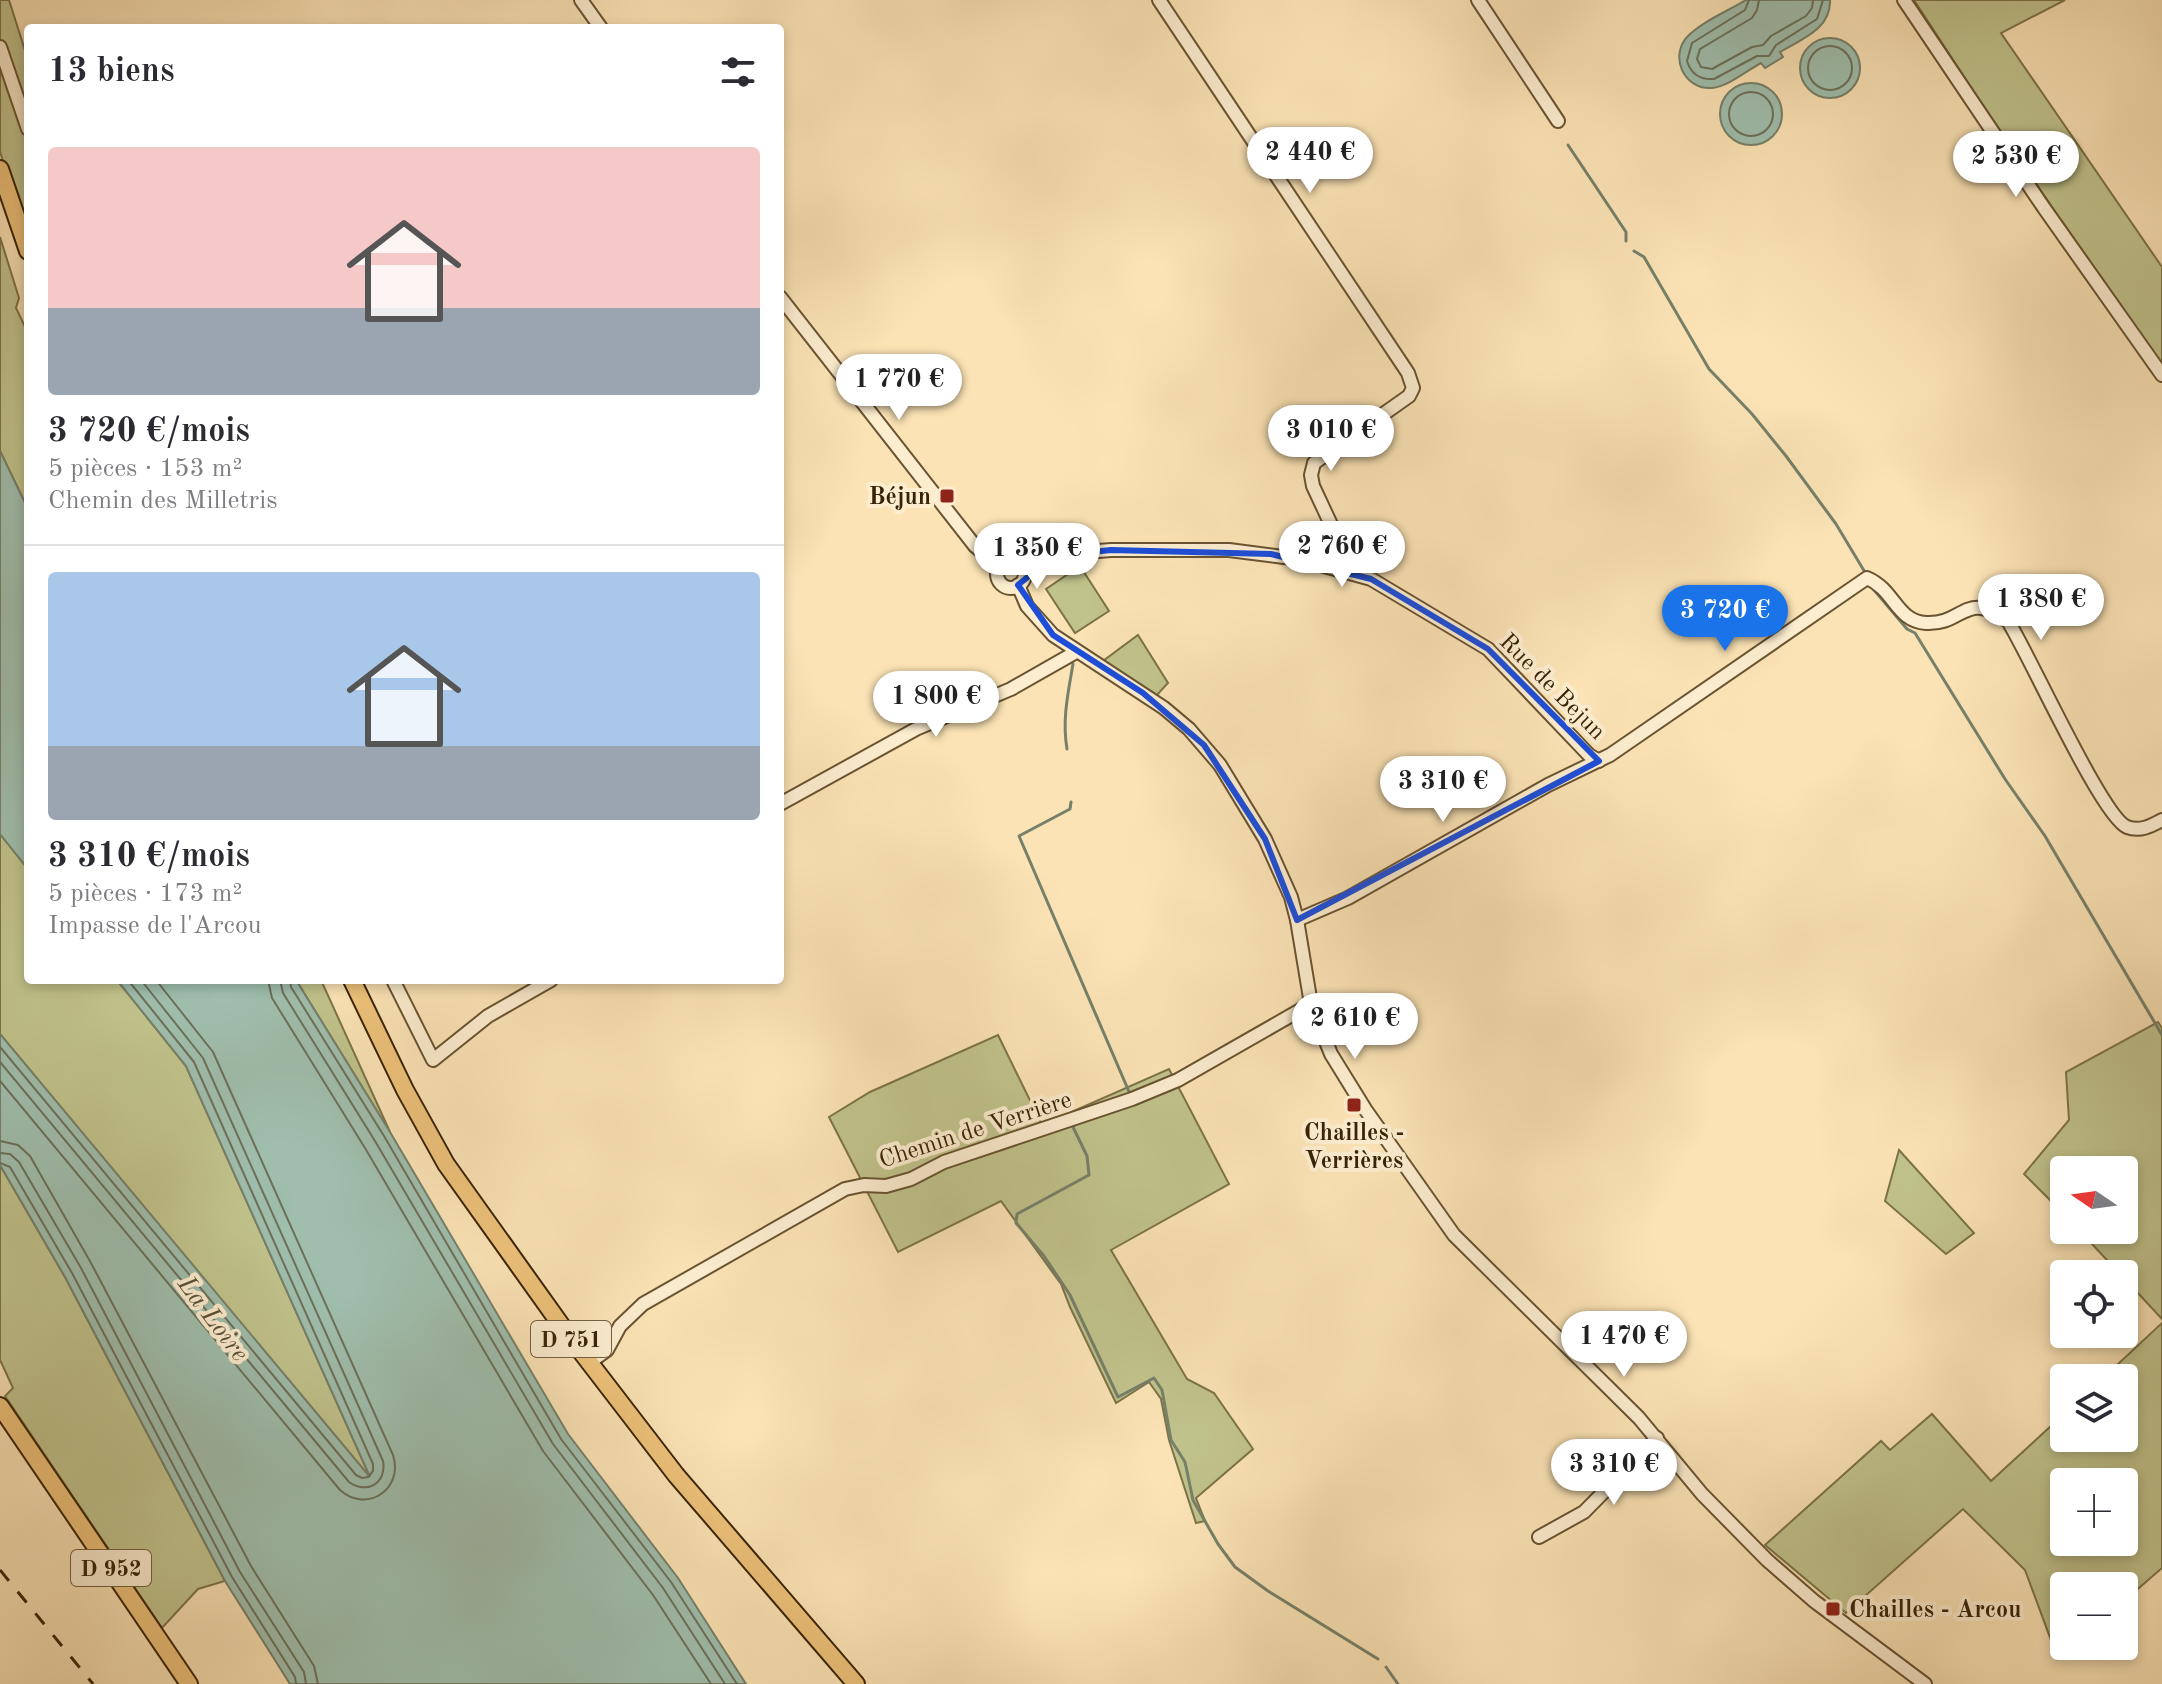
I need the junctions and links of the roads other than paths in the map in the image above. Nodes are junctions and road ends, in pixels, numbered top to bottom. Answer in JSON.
{"nodes":[{"id":1,"x":581,"y":0,"type":"edge"},
{"id":2,"x":1159,"y":0,"type":"edge"},
{"id":3,"x":1478,"y":0,"type":"edge"},
{"id":4,"x":1904,"y":0,"type":"edge"},
{"id":5,"x":598,"y":24,"type":"edge"},
{"id":6,"x":0,"y":47,"type":"edge"},
{"id":7,"x":24,"y":117,"type":"edge"},
{"id":8,"x":1558,"y":121,"type":"dead end"},
{"id":9,"x":0,"y":169,"type":"edge"},
{"id":10,"x":24,"y":239,"type":"edge"},
{"id":11,"x":784,"y":302,"type":"edge"},
{"id":12,"x":2162,"y":375,"type":"edge"},
{"id":13,"x":1020,"y":563,"type":"junction"},
{"id":14,"x":999,"y":566,"type":"junction"},
{"id":15,"x":1348,"y":572,"type":"junction"},
{"id":16,"x":1018,"y":585,"type":"junction"},
{"id":17,"x":1076,"y":652,"type":"junction"},
{"id":18,"x":1599,"y":761,"type":"junction"},
{"id":19,"x":784,"y":802,"type":"edge"},
{"id":20,"x":2162,"y":820,"type":"edge"},
{"id":21,"x":1297,"y":920,"type":"junction"},
{"id":22,"x":354,"y":984,"type":"edge"},
{"id":23,"x":395,"y":984,"type":"edge"},
{"id":24,"x":544,"y":984,"type":"edge"},
{"id":25,"x":1311,"y":1004,"type":"junction"},
{"id":26,"x":589,"y":1363,"type":"junction"},
{"id":27,"x":0,"y":1406,"type":"edge"},
{"id":28,"x":1657,"y":1438,"type":"junction"},
{"id":29,"x":1539,"y":1537,"type":"dead end"},
{"id":30,"x":189,"y":1684,"type":"edge"},
{"id":31,"x":856,"y":1684,"type":"edge"},
{"id":32,"x":1925,"y":1684,"type":"edge"}],
"edges":[{"from":1,"to":5,"type":"street"},
{"from":2,"to":15,"type":"street"},
{"from":3,"to":8,"type":"street"},
{"from":4,"to":12,"type":"street"},
{"from":6,"to":7,"type":"street"},
{"from":9,"to":10,"type":"main road"},
{"from":11,"to":14,"type":"street"},
{"from":13,"to":14,"type":"street"},
{"from":13,"to":15,"type":"street","name":"Rue de Bejun"},
{"from":13,"to":16,"type":"street"},
{"from":14,"to":16,"type":"street"},
{"from":15,"to":18,"type":"street","name":"Rue de Bejun"},
{"from":16,"to":17,"type":"street"},
{"from":17,"to":19,"type":"street"},
{"from":17,"to":21,"type":"street"},
{"from":18,"to":20,"type":"street"},
{"from":18,"to":21,"type":"street"},
{"from":21,"to":25,"type":"street"},
{"from":22,"to":26,"type":"main road","number":"D 751"},
{"from":23,"to":24,"type":"street"},
{"from":25,"to":26,"type":"street","name":"Chemin de Verrière"},
{"from":25,"to":28,"type":"street"},
{"from":26,"to":31,"type":"main road","number":"D 751"},
{"from":27,"to":30,"type":"main road","number":"D 952"},
{"from":28,"to":29,"type":"street"},
{"from":28,"to":32,"type":"street"}]}
